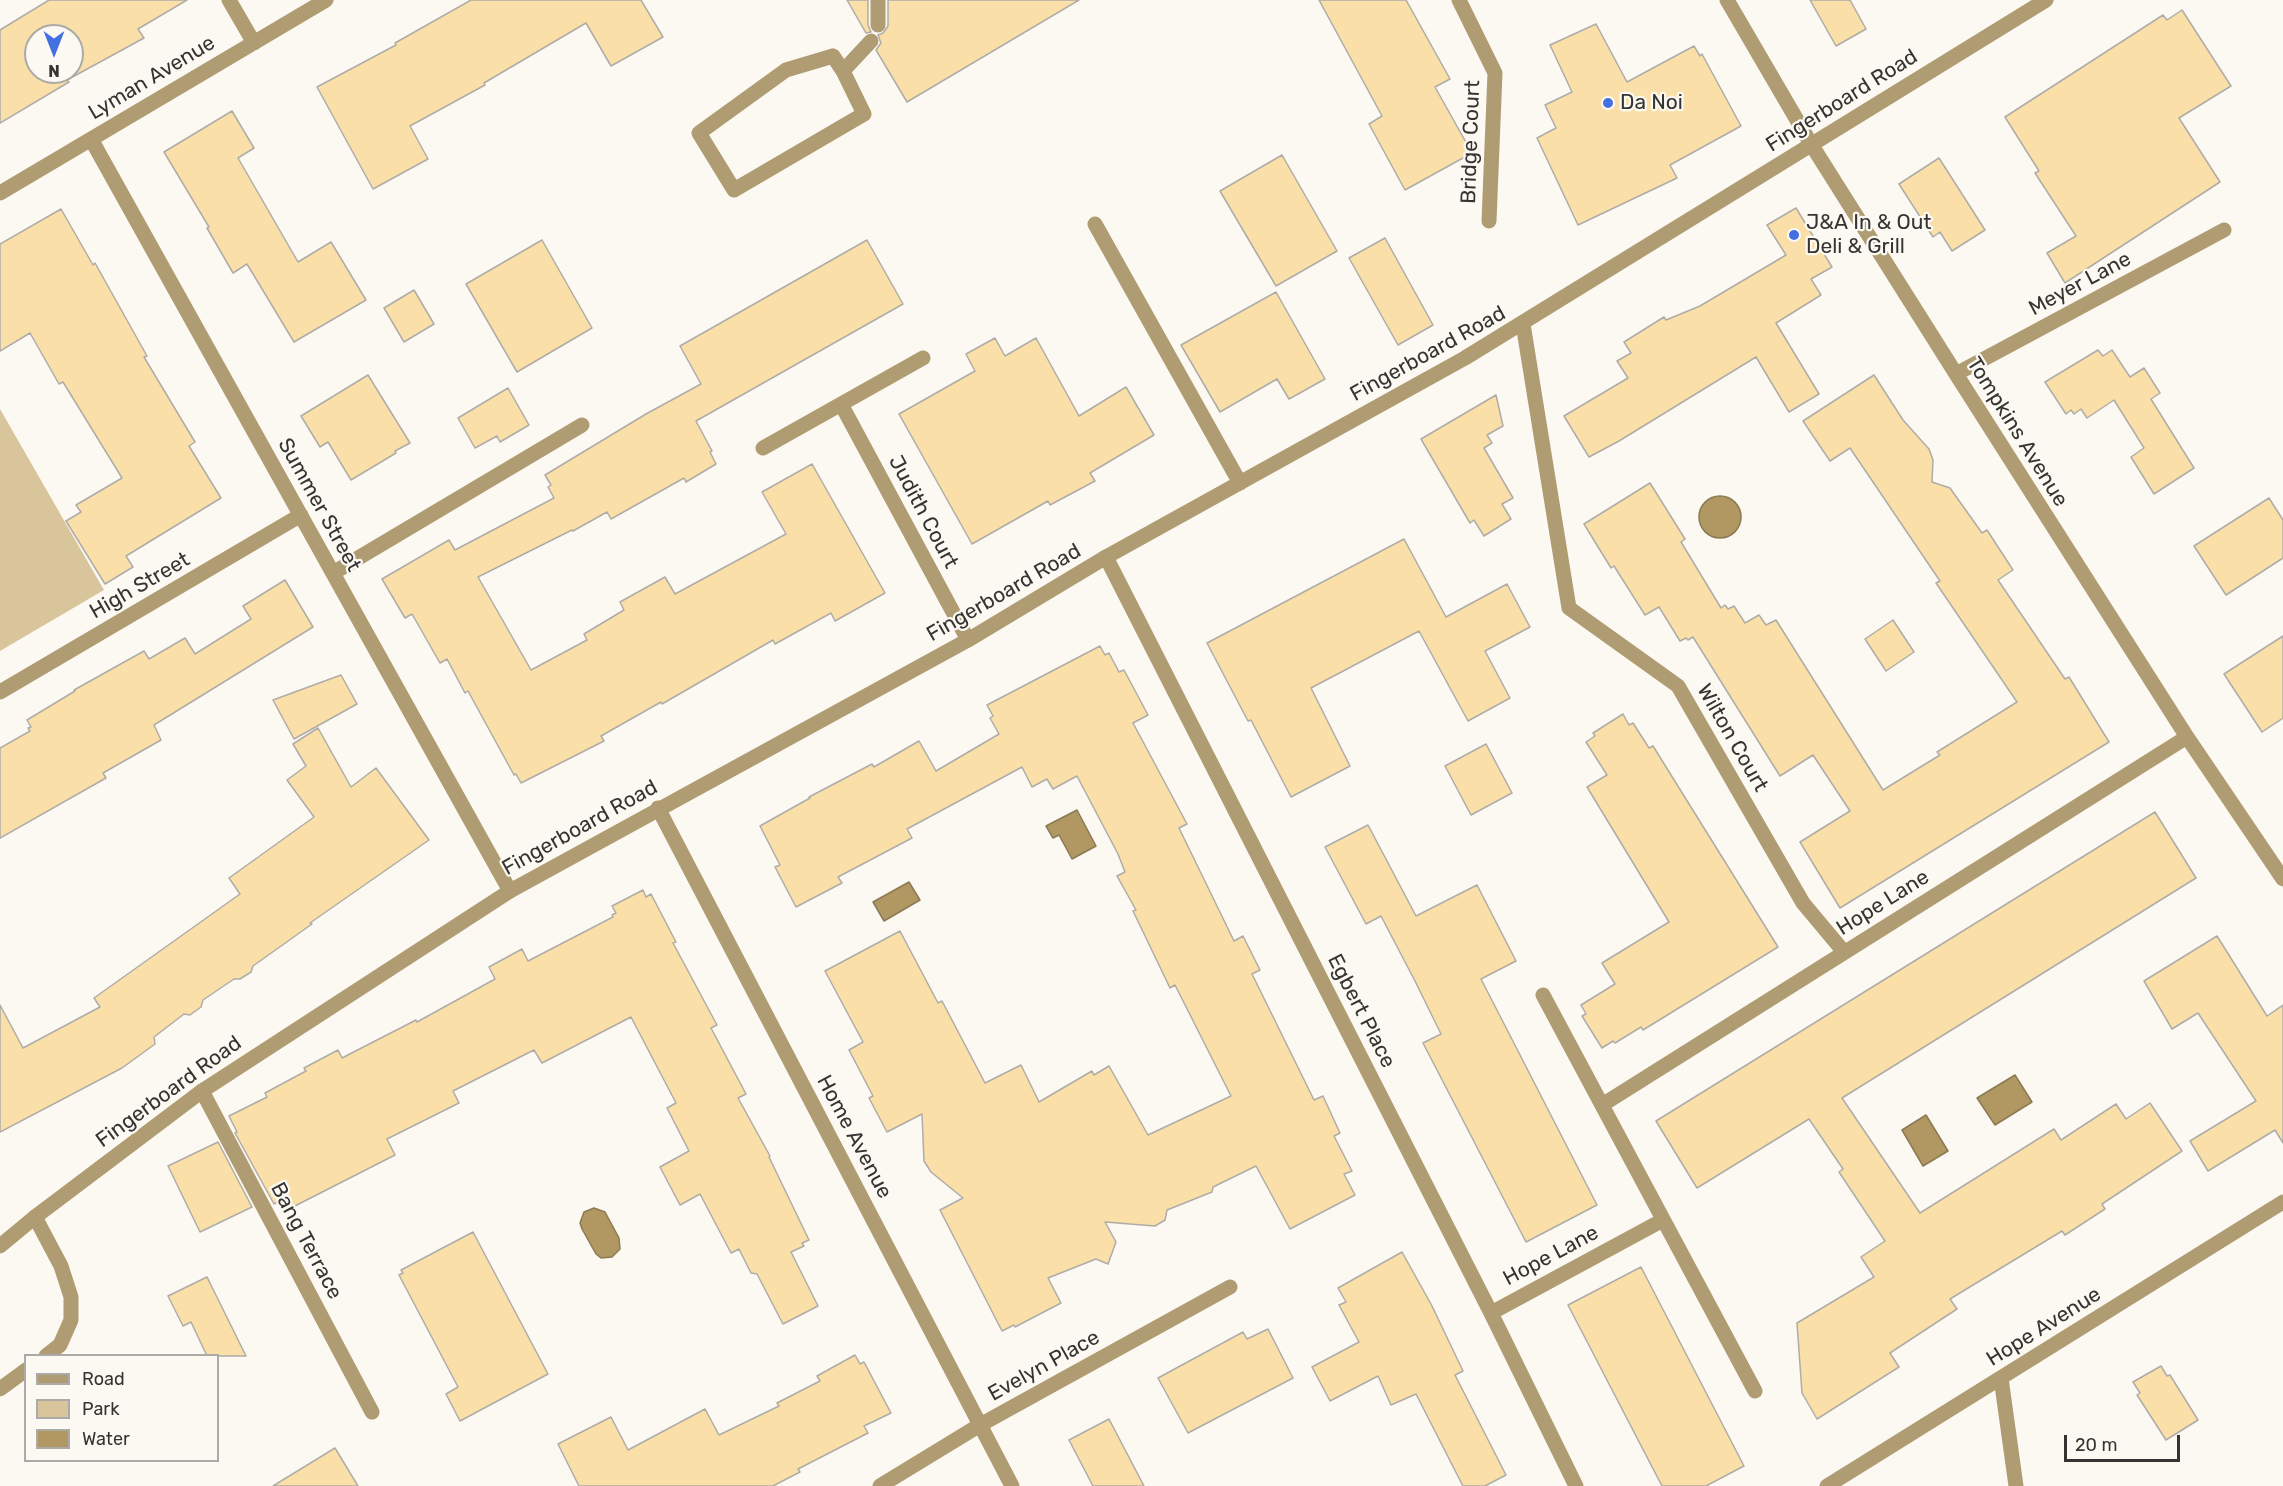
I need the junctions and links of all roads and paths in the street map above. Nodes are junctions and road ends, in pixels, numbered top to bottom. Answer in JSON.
{"nodes":[{"id":1,"x":229,"y":0,"type":"edge"},
{"id":2,"x":326,"y":0,"type":"edge"},
{"id":3,"x":878,"y":0,"type":"edge"},
{"id":4,"x":1459,"y":0,"type":"edge"},
{"id":5,"x":1727,"y":0,"type":"edge"},
{"id":6,"x":2046,"y":0,"type":"edge"},
{"id":7,"x":878,"y":25,"type":"dead end"},
{"id":8,"x":871,"y":41,"type":"dead end"},
{"id":9,"x":254,"y":43,"type":"junction"},
{"id":10,"x":843,"y":72,"type":"junction"},
{"id":11,"x":91,"y":139,"type":"junction"},
{"id":12,"x":1811,"y":144,"type":"junction"},
{"id":13,"x":0,"y":193,"type":"edge"},
{"id":14,"x":1490,"y":221,"type":"dead end"},
{"id":15,"x":1095,"y":224,"type":"dead end"},
{"id":16,"x":2224,"y":230,"type":"dead end"},
{"id":17,"x":1523,"y":324,"type":"junction"},
{"id":18,"x":923,"y":358,"type":"dead end"},
{"id":19,"x":1956,"y":374,"type":"junction"},
{"id":20,"x":841,"y":404,"type":"junction"},
{"id":21,"x":582,"y":425,"type":"dead end"},
{"id":22,"x":763,"y":448,"type":"dead end"},
{"id":23,"x":1240,"y":483,"type":"junction"},
{"id":24,"x":301,"y":515,"type":"junction"},
{"id":25,"x":1106,"y":557,"type":"junction"},
{"id":26,"x":333,"y":573,"type":"junction"},
{"id":27,"x":968,"y":640,"type":"junction"},
{"id":28,"x":0,"y":692,"type":"edge"},
{"id":29,"x":2187,"y":737,"type":"junction"},
{"id":30,"x":658,"y":808,"type":"junction"},
{"id":31,"x":2283,"y":879,"type":"edge"},
{"id":32,"x":510,"y":891,"type":"junction"},
{"id":33,"x":1844,"y":952,"type":"junction"},
{"id":34,"x":1543,"y":995,"type":"dead end"},
{"id":35,"x":202,"y":1090,"type":"junction"},
{"id":36,"x":1602,"y":1105,"type":"junction"},
{"id":37,"x":2283,"y":1202,"type":"edge"},
{"id":38,"x":35,"y":1217,"type":"junction"},
{"id":39,"x":1664,"y":1220,"type":"junction"},
{"id":40,"x":0,"y":1245,"type":"edge"},
{"id":41,"x":1230,"y":1287,"type":"dead end"},
{"id":42,"x":1491,"y":1312,"type":"junction"},
{"id":43,"x":48,"y":1354,"type":"edge"},
{"id":44,"x":24,"y":1371,"type":"edge"},
{"id":45,"x":2001,"y":1378,"type":"junction"},
{"id":46,"x":0,"y":1389,"type":"edge"},
{"id":47,"x":1755,"y":1391,"type":"dead end"},
{"id":48,"x":372,"y":1412,"type":"dead end"},
{"id":49,"x":980,"y":1425,"type":"junction"},
{"id":50,"x":880,"y":1486,"type":"edge"},
{"id":51,"x":1012,"y":1486,"type":"edge"},
{"id":52,"x":1576,"y":1486,"type":"edge"},
{"id":53,"x":1827,"y":1486,"type":"edge"},
{"id":54,"x":2016,"y":1486,"type":"edge"}],
"edges":[{"from":1,"to":9,"type":"street"},
{"from":2,"to":9,"type":"street","name":"Lyman Avenue"},
{"from":3,"to":7,"type":"street"},
{"from":4,"to":14,"type":"street","name":"Bridge Court"},
{"from":5,"to":12,"type":"street","name":"Tompkins Avenue"},
{"from":6,"to":12,"type":"street","name":"Fingerboard Road"},
{"from":8,"to":10,"type":"street"},
{"from":9,"to":11,"type":"street","name":"Lyman Avenue"},
{"from":10,"to":10,"type":"street"},
{"from":11,"to":13,"type":"street","name":"Lyman Avenue"},
{"from":11,"to":24,"type":"street","name":"Summer Street"},
{"from":12,"to":17,"type":"street","name":"Fingerboard Road"},
{"from":12,"to":19,"type":"street","name":"Tompkins Avenue"},
{"from":15,"to":23,"type":"street"},
{"from":16,"to":19,"type":"street","name":"Meyer Lane"},
{"from":17,"to":23,"type":"street","name":"Fingerboard Road"},
{"from":17,"to":33,"type":"street","name":"Wilton Court"},
{"from":18,"to":20,"type":"street"},
{"from":19,"to":29,"type":"street","name":"Tompkins Avenue"},
{"from":20,"to":22,"type":"street"},
{"from":20,"to":27,"type":"street","name":"Judith Court"},
{"from":21,"to":26,"type":"street"},
{"from":23,"to":25,"type":"street","name":"Fingerboard Road"},
{"from":24,"to":26,"type":"street","name":"Summer Street"},
{"from":24,"to":28,"type":"street","name":"High Street"},
{"from":25,"to":27,"type":"street","name":"Fingerboard Road"},
{"from":25,"to":42,"type":"street","name":"Egbert Place"},
{"from":26,"to":32,"type":"street","name":"Summer Street"},
{"from":27,"to":30,"type":"street","name":"Fingerboard Road"},
{"from":29,"to":31,"type":"street","name":"Tompkins Avenue"},
{"from":29,"to":33,"type":"street","name":"Hope Lane"},
{"from":30,"to":32,"type":"street","name":"Fingerboard Road"},
{"from":30,"to":49,"type":"street","name":"Home Avenue"},
{"from":32,"to":35,"type":"street","name":"Fingerboard Road"},
{"from":33,"to":36,"type":"street","name":"Hope Lane"},
{"from":34,"to":36,"type":"street"},
{"from":35,"to":38,"type":"street","name":"Fingerboard Road"},
{"from":35,"to":48,"type":"street","name":"Bang Terrace"},
{"from":36,"to":39,"type":"street"},
{"from":37,"to":45,"type":"street","name":"Hope Avenue"},
{"from":38,"to":40,"type":"street","name":"Fingerboard Road"},
{"from":38,"to":43,"type":"street"},
{"from":39,"to":42,"type":"street","name":"Hope Lane"},
{"from":39,"to":47,"type":"street"},
{"from":41,"to":49,"type":"street","name":"Evelyn Place"},
{"from":42,"to":52,"type":"street","name":"Egbert Place"},
{"from":44,"to":46,"type":"street"},
{"from":45,"to":53,"type":"street","name":"Hope Avenue"},
{"from":45,"to":54,"type":"street"},
{"from":49,"to":50,"type":"street","name":"Evelyn Place"},
{"from":49,"to":51,"type":"street","name":"Home Avenue"}]}
